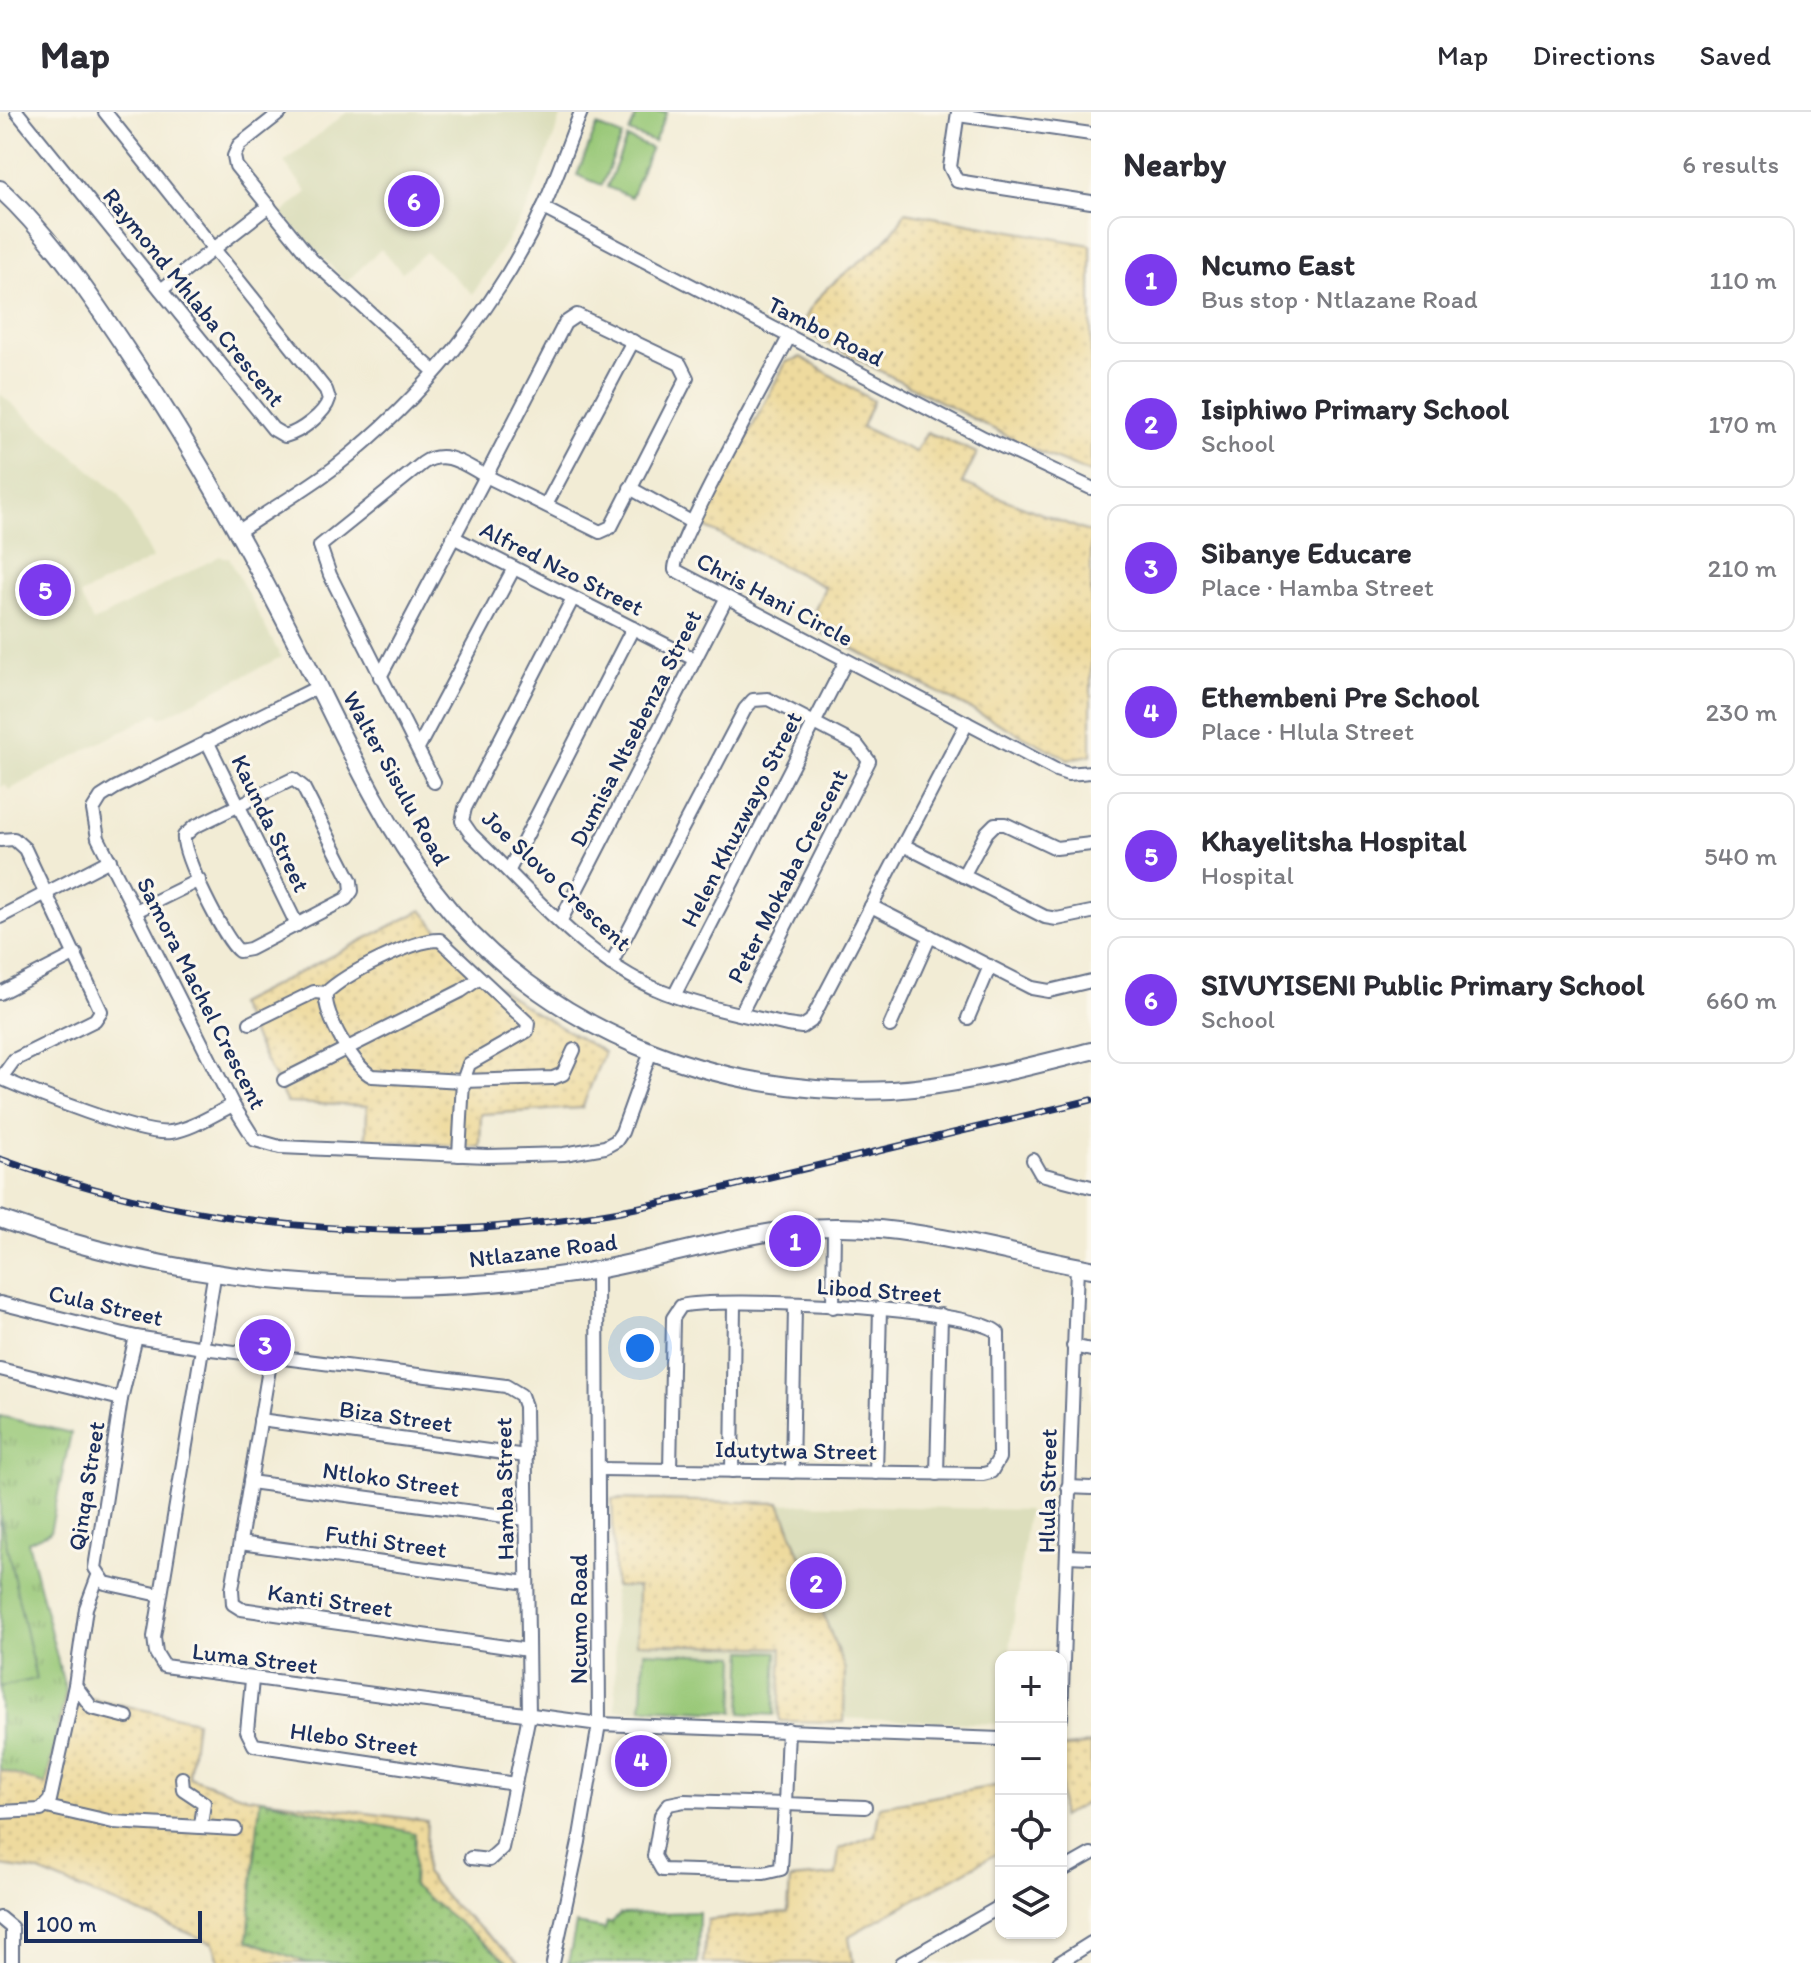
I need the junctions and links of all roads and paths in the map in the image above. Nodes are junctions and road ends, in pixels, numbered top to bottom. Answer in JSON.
{"nodes":[{"id":1,"x":17,"y":112,"type":"edge"},
{"id":2,"x":105,"y":112,"type":"edge"},
{"id":3,"x":280,"y":112,"type":"edge"},
{"id":4,"x":581,"y":112,"type":"edge"},
{"id":5,"x":958,"y":114,"type":"edge"},
{"id":6,"x":1091,"y":134,"type":"edge"},
{"id":7,"x":0,"y":182,"type":"edge"},
{"id":8,"x":6,"y":194,"type":"edge"},
{"id":9,"x":1091,"y":202,"type":"edge"},
{"id":10,"x":269,"y":206,"type":"junction"},
{"id":11,"x":543,"y":208,"type":"junction"},
{"id":12,"x":214,"y":248,"type":"junction"},
{"id":13,"x":161,"y":290,"type":"junction"},
{"id":14,"x":789,"y":337,"type":"junction"},
{"id":15,"x":633,"y":341,"type":"junction"},
{"id":16,"x":435,"y":372,"type":"junction"},
{"id":17,"x":486,"y":476,"type":"junction"},
{"id":18,"x":630,"y":488,"type":"junction"},
{"id":19,"x":1091,"y":488,"type":"edge"},
{"id":20,"x":546,"y":505,"type":"junction"},
{"id":21,"x":691,"y":522,"type":"junction"},
{"id":22,"x":239,"y":531,"type":"junction"},
{"id":23,"x":453,"y":537,"type":"junction"},
{"id":24,"x":514,"y":568,"type":"junction"},
{"id":25,"x":573,"y":598,"type":"junction"},
{"id":26,"x":726,"y":599,"type":"junction"},
{"id":27,"x":633,"y":628,"type":"junction"},
{"id":28,"x":694,"y":659,"type":"junction"},
{"id":29,"x":846,"y":661,"type":"junction"},
{"id":30,"x":380,"y":677,"type":"junction"},
{"id":31,"x":318,"y":687,"type":"junction"},
{"id":32,"x":967,"y":723,"type":"junction"},
{"id":33,"x":815,"y":724,"type":"junction"},
{"id":34,"x":207,"y":741,"type":"junction"},
{"id":35,"x":418,"y":748,"type":"junction"},
{"id":36,"x":1091,"y":772,"type":"edge"},
{"id":37,"x":434,"y":782,"type":"dead end"},
{"id":38,"x":237,"y":806,"type":"junction"},
{"id":39,"x":0,"y":840,"type":"edge"},
{"id":40,"x":1091,"y":844,"type":"edge"},
{"id":41,"x":903,"y":845,"type":"junction"},
{"id":42,"x":110,"y":860,"type":"junction"},
{"id":43,"x":509,"y":870,"type":"junction"},
{"id":44,"x":963,"y":876,"type":"junction"},
{"id":45,"x":199,"y":880,"type":"junction"},
{"id":46,"x":46,"y":893,"type":"junction"},
{"id":47,"x":871,"y":906,"type":"junction"},
{"id":48,"x":136,"y":911,"type":"junction"},
{"id":49,"x":1091,"y":912,"type":"edge"},
{"id":50,"x":0,"y":917,"type":"edge"},
{"id":51,"x":561,"y":920,"type":"junction"},
{"id":52,"x":297,"y":925,"type":"junction"},
{"id":53,"x":930,"y":936,"type":"junction"},
{"id":54,"x":76,"y":954,"type":"junction"},
{"id":55,"x":611,"y":964,"type":"junction"},
{"id":56,"x":990,"y":966,"type":"junction"},
{"id":57,"x":480,"y":978,"type":"junction"},
{"id":58,"x":1091,"y":981,"type":"edge"},
{"id":59,"x":0,"y":993,"type":"edge"},
{"id":60,"x":326,"y":993,"type":"junction"},
{"id":61,"x":674,"y":996,"type":"junction"},
{"id":62,"x":741,"y":1013,"type":"junction"},
{"id":63,"x":968,"y":1018,"type":"dead end"},
{"id":64,"x":250,"y":1023,"type":"dead end"},
{"id":65,"x":890,"y":1026,"type":"dead end"},
{"id":66,"x":348,"y":1048,"type":"junction"},
{"id":67,"x":574,"y":1050,"type":"dead end"},
{"id":68,"x":651,"y":1051,"type":"junction"},
{"id":69,"x":1091,"y":1051,"type":"edge"},
{"id":70,"x":0,"y":1078,"type":"edge"},
{"id":71,"x":284,"y":1080,"type":"dead end"},
{"id":72,"x":463,"y":1081,"type":"junction"},
{"id":73,"x":233,"y":1105,"type":"junction"},
{"id":74,"x":459,"y":1155,"type":"junction"},
{"id":75,"x":1033,"y":1160,"type":"dead end"},
{"id":76,"x":1091,"y":1187,"type":"edge"},
{"id":77,"x":0,"y":1219,"type":"edge"},
{"id":78,"x":834,"y":1227,"type":"junction"},
{"id":79,"x":1084,"y":1267,"type":"edge"},
{"id":80,"x":597,"y":1270,"type":"junction"},
{"id":81,"x":215,"y":1271,"type":"junction"},
{"id":82,"x":0,"y":1303,"type":"edge"},
{"id":83,"x":734,"y":1305,"type":"junction"},
{"id":84,"x":795,"y":1306,"type":"junction"},
{"id":85,"x":833,"y":1307,"type":"junction"},
{"id":86,"x":880,"y":1308,"type":"junction"},
{"id":87,"x":941,"y":1315,"type":"junction"},
{"id":88,"x":136,"y":1337,"type":"junction"},
{"id":89,"x":1073,"y":1346,"type":"junction"},
{"id":90,"x":203,"y":1348,"type":"junction"},
{"id":91,"x":1091,"y":1350,"type":"edge"},
{"id":92,"x":271,"y":1357,"type":"junction"},
{"id":93,"x":0,"y":1369,"type":"edge"},
{"id":94,"x":121,"y":1399,"type":"junction"},
{"id":95,"x":260,"y":1420,"type":"junction"},
{"id":96,"x":526,"y":1456,"type":"junction"},
{"id":97,"x":599,"y":1469,"type":"junction"},
{"id":98,"x":670,"y":1470,"type":"junction"},
{"id":99,"x":732,"y":1471,"type":"junction"},
{"id":100,"x":792,"y":1472,"type":"junction"},
{"id":101,"x":991,"y":1472,"type":"joint"},
{"id":102,"x":876,"y":1473,"type":"junction"},
{"id":103,"x":937,"y":1474,"type":"junction"},
{"id":104,"x":250,"y":1482,"type":"junction"},
{"id":105,"x":1068,"y":1487,"type":"junction"},
{"id":106,"x":1091,"y":1488,"type":"edge"},
{"id":107,"x":526,"y":1519,"type":"junction"},
{"id":108,"x":240,"y":1543,"type":"junction"},
{"id":109,"x":1067,"y":1556,"type":"junction"},
{"id":110,"x":1091,"y":1557,"type":"edge"},
{"id":111,"x":98,"y":1576,"type":"junction"},
{"id":112,"x":527,"y":1583,"type":"junction"},
{"id":113,"x":160,"y":1595,"type":"junction"},
{"id":114,"x":528,"y":1650,"type":"junction"},
{"id":115,"x":1063,"y":1651,"type":"edge"},
{"id":116,"x":252,"y":1680,"type":"junction"},
{"id":117,"x":75,"y":1685,"type":"junction"},
{"id":118,"x":529,"y":1715,"type":"junction"},
{"id":119,"x":127,"y":1717,"type":"dead end"},
{"id":120,"x":599,"y":1724,"type":"junction"},
{"id":121,"x":788,"y":1730,"type":"junction"},
{"id":122,"x":995,"y":1739,"type":"edge"},
{"id":123,"x":182,"y":1778,"type":"dead end"},
{"id":124,"x":515,"y":1784,"type":"junction"},
{"id":125,"x":785,"y":1804,"type":"junction"},
{"id":126,"x":47,"y":1807,"type":"junction"},
{"id":127,"x":865,"y":1807,"type":"dead end"},
{"id":128,"x":0,"y":1812,"type":"edge"},
{"id":129,"x":201,"y":1825,"type":"junction"},
{"id":130,"x":235,"y":1829,"type":"dead end"},
{"id":131,"x":1091,"y":1854,"type":"edge"},
{"id":132,"x":471,"y":1858,"type":"dead end"},
{"id":133,"x":1067,"y":1868,"type":"edge"},
{"id":134,"x":995,"y":1909,"type":"edge"},
{"id":135,"x":0,"y":1918,"type":"edge"},
{"id":136,"x":1091,"y":1943,"type":"edge"},
{"id":137,"x":12,"y":1963,"type":"edge"},
{"id":138,"x":553,"y":1963,"type":"edge"},
{"id":139,"x":902,"y":1963,"type":"edge"},
{"id":140,"x":1059,"y":1963,"type":"edge"}],
"edges":[{"from":1,"to":13,"type":"street","name":"Raymond Mhlaba Crescent"},
{"from":2,"to":12,"type":"street","name":"Raymond Mhlaba Crescent"},
{"from":3,"to":10,"type":"street"},
{"from":4,"to":11,"type":"street"},
{"from":5,"to":6,"type":"street"},
{"from":5,"to":9,"type":"street"},
{"from":7,"to":8,"type":"street","name":"Walter Sisulu Road"},
{"from":8,"to":22,"type":"street","name":"Walter Sisulu Road"},
{"from":10,"to":12,"type":"street"},
{"from":10,"to":16,"type":"street"},
{"from":11,"to":14,"type":"street","name":"Tambo Road"},
{"from":11,"to":16,"type":"street"},
{"from":12,"to":13,"type":"street"},
{"from":12,"to":13,"type":"street","name":"Raymond Mhlaba Crescent"},
{"from":14,"to":19,"type":"street","name":"Tambo Road"},
{"from":14,"to":21,"type":"street","name":"Chris Hani Circle"},
{"from":15,"to":17,"type":"street"},
{"from":15,"to":18,"type":"street"},
{"from":15,"to":20,"type":"street"},
{"from":16,"to":22,"type":"street"},
{"from":17,"to":20,"type":"street"},
{"from":17,"to":23,"type":"street"},
{"from":17,"to":30,"type":"street"},
{"from":18,"to":20,"type":"street"},
{"from":18,"to":21,"type":"street"},
{"from":21,"to":26,"type":"street","name":"Chris Hani Circle"},
{"from":22,"to":31,"type":"street","name":"Walter Sisulu Road"},
{"from":23,"to":24,"type":"street","name":"Alfred Nzo Street"},
{"from":23,"to":30,"type":"street"},
{"from":24,"to":25,"type":"street","name":"Alfred Nzo Street"},
{"from":24,"to":35,"type":"street"},
{"from":25,"to":27,"type":"street","name":"Alfred Nzo Street"},
{"from":25,"to":43,"type":"street","name":"Joe Slovo Crescent"},
{"from":26,"to":28,"type":"street","name":"Dumisa Ntsebenza Street"},
{"from":26,"to":29,"type":"street","name":"Chris Hani Circle"},
{"from":27,"to":28,"type":"street","name":"Alfred Nzo Street"},
{"from":27,"to":43,"type":"street"},
{"from":28,"to":51,"type":"street","name":"Dumisa Ntsebenza Street"},
{"from":29,"to":32,"type":"street","name":"Chris Hani Circle"},
{"from":29,"to":33,"type":"street","name":"Helen Khuzwayo Street"},
{"from":30,"to":35,"type":"street"},
{"from":31,"to":34,"type":"street","name":"Samora Machel Crescent"},
{"from":31,"to":68,"type":"street","name":"Walter Sisulu Road"},
{"from":32,"to":36,"type":"street","name":"Chris Hani Circle"},
{"from":32,"to":41,"type":"street","name":"Joe Slovo Crescent"},
{"from":33,"to":55,"type":"street","name":"Peter Mokaba Crescent"},
{"from":33,"to":61,"type":"street","name":"Helen Khuzwayo Street"},
{"from":33,"to":62,"type":"street","name":"Peter Mokaba Crescent"},
{"from":34,"to":38,"type":"street","name":"Kaunda Street"},
{"from":34,"to":42,"type":"street","name":"Samora Machel Crescent"},
{"from":35,"to":37,"type":"street"},
{"from":38,"to":45,"type":"street"},
{"from":38,"to":52,"type":"street","name":"Kaunda Street"},
{"from":38,"to":52,"type":"street"},
{"from":39,"to":46,"type":"street"},
{"from":40,"to":44,"type":"street"},
{"from":41,"to":44,"type":"street"},
{"from":41,"to":47,"type":"street","name":"Joe Slovo Crescent"},
{"from":42,"to":46,"type":"street"},
{"from":42,"to":48,"type":"street","name":"Samora Machel Crescent"},
{"from":43,"to":51,"type":"street","name":"Joe Slovo Crescent"},
{"from":44,"to":49,"type":"street"},
{"from":45,"to":48,"type":"street"},
{"from":45,"to":52,"type":"street"},
{"from":46,"to":50,"type":"street"},
{"from":46,"to":54,"type":"street"},
{"from":47,"to":53,"type":"street"},
{"from":47,"to":62,"type":"street","name":"Joe Slovo Crescent"},
{"from":48,"to":73,"type":"street","name":"Samora Machel Crescent"},
{"from":51,"to":55,"type":"street","name":"Joe Slovo Crescent"},
{"from":53,"to":56,"type":"street"},
{"from":53,"to":65,"type":"street"},
{"from":54,"to":59,"type":"street"},
{"from":54,"to":70,"type":"street"},
{"from":55,"to":61,"type":"street","name":"Joe Slovo Crescent"},
{"from":56,"to":58,"type":"street"},
{"from":56,"to":63,"type":"street"},
{"from":57,"to":60,"type":"street"},
{"from":57,"to":66,"type":"street"},
{"from":57,"to":72,"type":"street"},
{"from":60,"to":64,"type":"street"},
{"from":60,"to":66,"type":"street"},
{"from":61,"to":62,"type":"street","name":"Joe Slovo Crescent"},
{"from":66,"to":71,"type":"street"},
{"from":66,"to":72,"type":"street"},
{"from":67,"to":72,"type":"street"},
{"from":68,"to":69,"type":"street","name":"Walter Sisulu Road"},
{"from":68,"to":74,"type":"street","name":"Samora Machel Crescent"},
{"from":70,"to":73,"type":"street"},
{"from":72,"to":74,"type":"street"},
{"from":73,"to":74,"type":"street","name":"Samora Machel Crescent"},
{"from":75,"to":76,"type":"street"},
{"from":77,"to":81,"type":"street","name":"Ntlazane Road"},
{"from":78,"to":79,"type":"street","name":"Ntlazane Road"},
{"from":78,"to":80,"type":"street","name":"Ntlazane Road"},
{"from":78,"to":85,"type":"street"},
{"from":79,"to":89,"type":"street","name":"Hlula Street"},
{"from":80,"to":81,"type":"street","name":"Ntlazane Road"},
{"from":80,"to":97,"type":"street","name":"Ncumo Road"},
{"from":81,"to":90,"type":"street","name":"Luma Street"},
{"from":82,"to":88,"type":"street","name":"Cula Street"},
{"from":83,"to":84,"type":"street","name":"Libod Street"},
{"from":83,"to":98,"type":"street","name":"Libod Street"},
{"from":83,"to":99,"type":"street"},
{"from":84,"to":85,"type":"street","name":"Libod Street"},
{"from":84,"to":100,"type":"street"},
{"from":85,"to":86,"type":"street","name":"Libod Street"},
{"from":86,"to":87,"type":"street","name":"Libod Street"},
{"from":86,"to":102,"type":"street"},
{"from":87,"to":101,"type":"street","name":"Libod Street"},
{"from":87,"to":103,"type":"street"},
{"from":88,"to":90,"type":"street","name":"Cula Street"},
{"from":88,"to":94,"type":"street","name":"Qinqa Street"},
{"from":89,"to":91,"type":"street"},
{"from":89,"to":105,"type":"street","name":"Hlula Street"},
{"from":90,"to":92,"type":"street","name":"Hamba Street"},
{"from":90,"to":113,"type":"street","name":"Luma Street"},
{"from":92,"to":95,"type":"street","name":"Kanti Street"},
{"from":92,"to":96,"type":"street","name":"Hamba Street"},
{"from":93,"to":94,"type":"street"},
{"from":94,"to":111,"type":"street","name":"Qinqa Street"},
{"from":95,"to":96,"type":"street","name":"Biza Street"},
{"from":95,"to":104,"type":"street","name":"Kanti Street"},
{"from":96,"to":107,"type":"street","name":"Hamba Street"},
{"from":97,"to":98,"type":"street","name":"Idutytwa Street"},
{"from":97,"to":120,"type":"street","name":"Ncumo Road"},
{"from":98,"to":99,"type":"street","name":"Idutytwa Street"},
{"from":99,"to":100,"type":"street","name":"Idutytwa Street"},
{"from":100,"to":102,"type":"street","name":"Idutytwa Street"},
{"from":101,"to":103,"type":"street","name":"Idutytwa Street"},
{"from":102,"to":103,"type":"street","name":"Idutytwa Street"},
{"from":104,"to":107,"type":"street","name":"Ntloko Street"},
{"from":104,"to":108,"type":"street","name":"Kanti Street"},
{"from":105,"to":106,"type":"street"},
{"from":105,"to":109,"type":"street","name":"Hlula Street"},
{"from":107,"to":112,"type":"street","name":"Hamba Street"},
{"from":108,"to":112,"type":"street","name":"Futhi Street"},
{"from":108,"to":114,"type":"street","name":"Kanti Street"},
{"from":109,"to":110,"type":"street"},
{"from":109,"to":115,"type":"street","name":"Hlula Street"},
{"from":111,"to":113,"type":"street","name":"Qinqa Street"},
{"from":111,"to":117,"type":"street"},
{"from":112,"to":114,"type":"street","name":"Hamba Street"},
{"from":113,"to":116,"type":"street","name":"Luma Street"},
{"from":114,"to":118,"type":"street","name":"Hamba Street"},
{"from":116,"to":118,"type":"street","name":"Luma Street"},
{"from":116,"to":124,"type":"street","name":"Hlebo Street"},
{"from":117,"to":119,"type":"street"},
{"from":117,"to":126,"type":"street"},
{"from":118,"to":120,"type":"street","name":"Luma Street"},
{"from":118,"to":124,"type":"street"},
{"from":120,"to":121,"type":"street"},
{"from":120,"to":138,"type":"street","name":"Ncumo Road"},
{"from":121,"to":122,"type":"street"},
{"from":121,"to":125,"type":"street"},
{"from":123,"to":129,"type":"street"},
{"from":124,"to":132,"type":"street"},
{"from":125,"to":125,"type":"street"},
{"from":125,"to":127,"type":"street"},
{"from":126,"to":128,"type":"street"},
{"from":126,"to":129,"type":"street"},
{"from":129,"to":130,"type":"street"},
{"from":131,"to":133,"type":"street"},
{"from":134,"to":139,"type":"street"},
{"from":135,"to":137,"type":"street"},
{"from":136,"to":140,"type":"street"}]}
